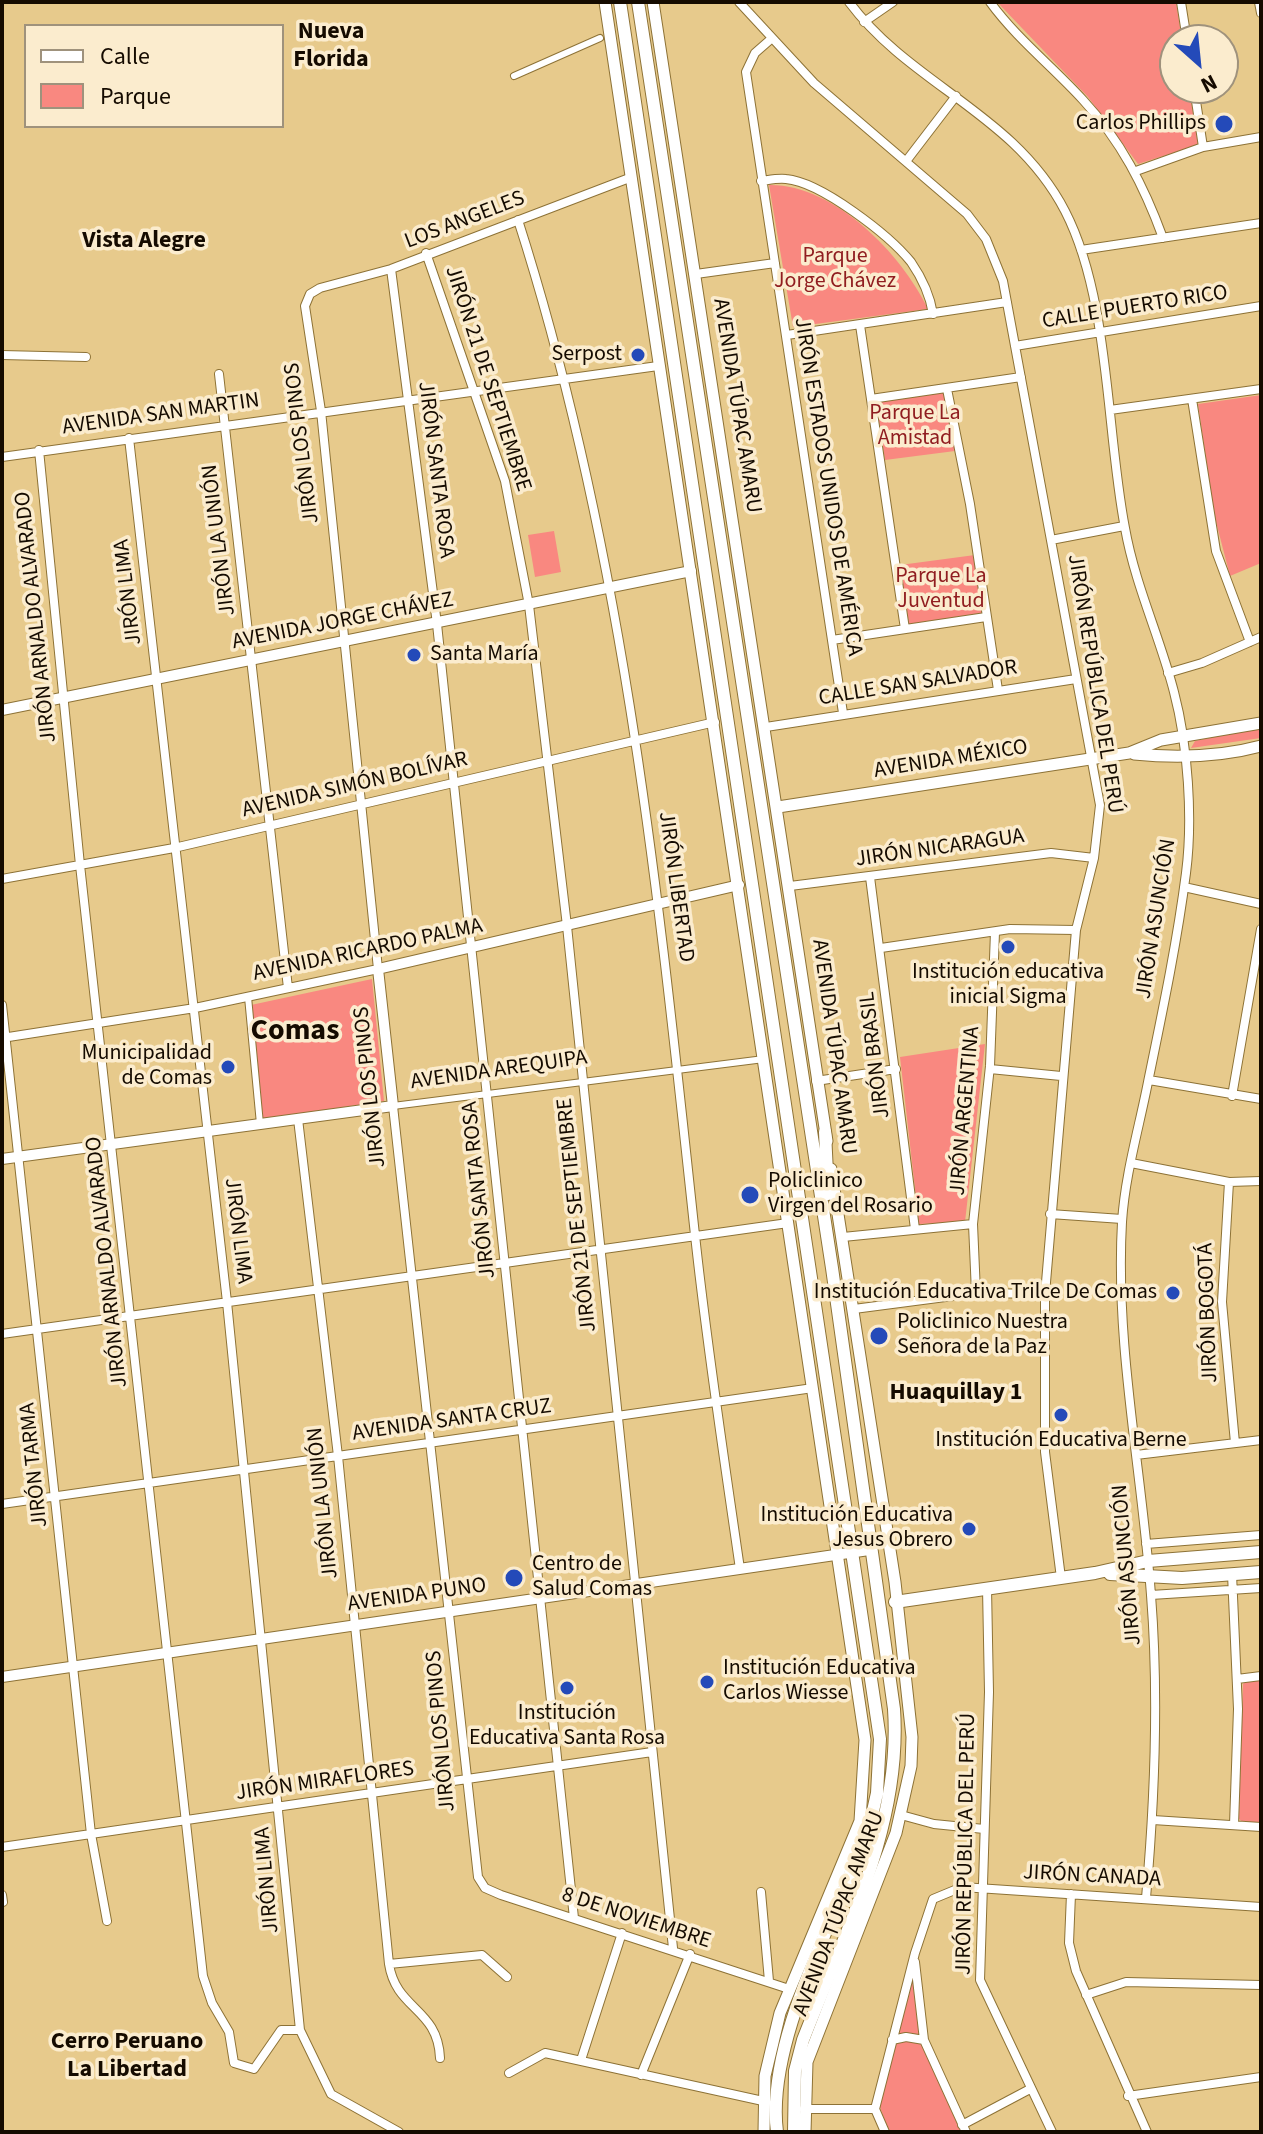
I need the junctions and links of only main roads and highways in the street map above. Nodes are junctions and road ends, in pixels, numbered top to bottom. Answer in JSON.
{"nodes":[{"id":1,"x":605,"y":2,"type":"edge"},
{"id":2,"x":620,"y":2,"type":"edge"},
{"id":3,"x":638,"y":2,"type":"edge"},
{"id":4,"x":653,"y":2,"type":"edge"},
{"id":5,"x":1261,"y":723,"type":"edge"},
{"id":6,"x":1261,"y":748,"type":"edge"},
{"id":7,"x":1129,"y":753,"type":"junction"},
{"id":8,"x":778,"y":807,"type":"junction"},
{"id":9,"x":825,"y":1132,"type":"junction"},
{"id":10,"x":832,"y":1268,"type":"junction"},
{"id":11,"x":1261,"y":1552,"type":"edge"},
{"id":12,"x":1261,"y":1572,"type":"edge"},
{"id":13,"x":1095,"y":1573,"type":"junction"},
{"id":14,"x":895,"y":1602,"type":"junction"},
{"id":15,"x":764,"y":2132,"type":"edge"},
{"id":16,"x":777,"y":2132,"type":"edge"},
{"id":17,"x":794,"y":2132,"type":"edge"},
{"id":18,"x":805,"y":2132,"type":"edge"}],
"edges":[{"from":1,"to":15,"type":"main road","name":"AVENIDA TÚPAC AMARU"},
{"from":2,"to":16,"type":"main road","name":"AVENIDA TÚPAC AMARU"},
{"from":3,"to":10,"type":"main road","name":"AVENIDA TÚPAC AMARU"},
{"from":4,"to":8,"type":"main road","name":"AVENIDA TÚPAC AMARU"},
{"from":5,"to":7,"type":"main road","name":"AVENIDA MÉXICO"},
{"from":6,"to":7,"type":"main road","name":"AVENIDA MÉXICO"},
{"from":7,"to":8,"type":"main road","name":"AVENIDA MÉXICO"},
{"from":8,"to":9,"type":"main road","name":"AVENIDA TÚPAC AMARU"},
{"from":9,"to":10,"type":"main road"},
{"from":9,"to":14,"type":"main road","name":"AVENIDA TÚPAC AMARU"},
{"from":10,"to":17,"type":"main road","name":"AVENIDA TÚPAC AMARU"},
{"from":11,"to":13,"type":"main road"},
{"from":12,"to":13,"type":"main road"},
{"from":13,"to":14,"type":"main road"},
{"from":14,"to":18,"type":"main road","name":"AVENIDA TÚPAC AMARU"}]}
